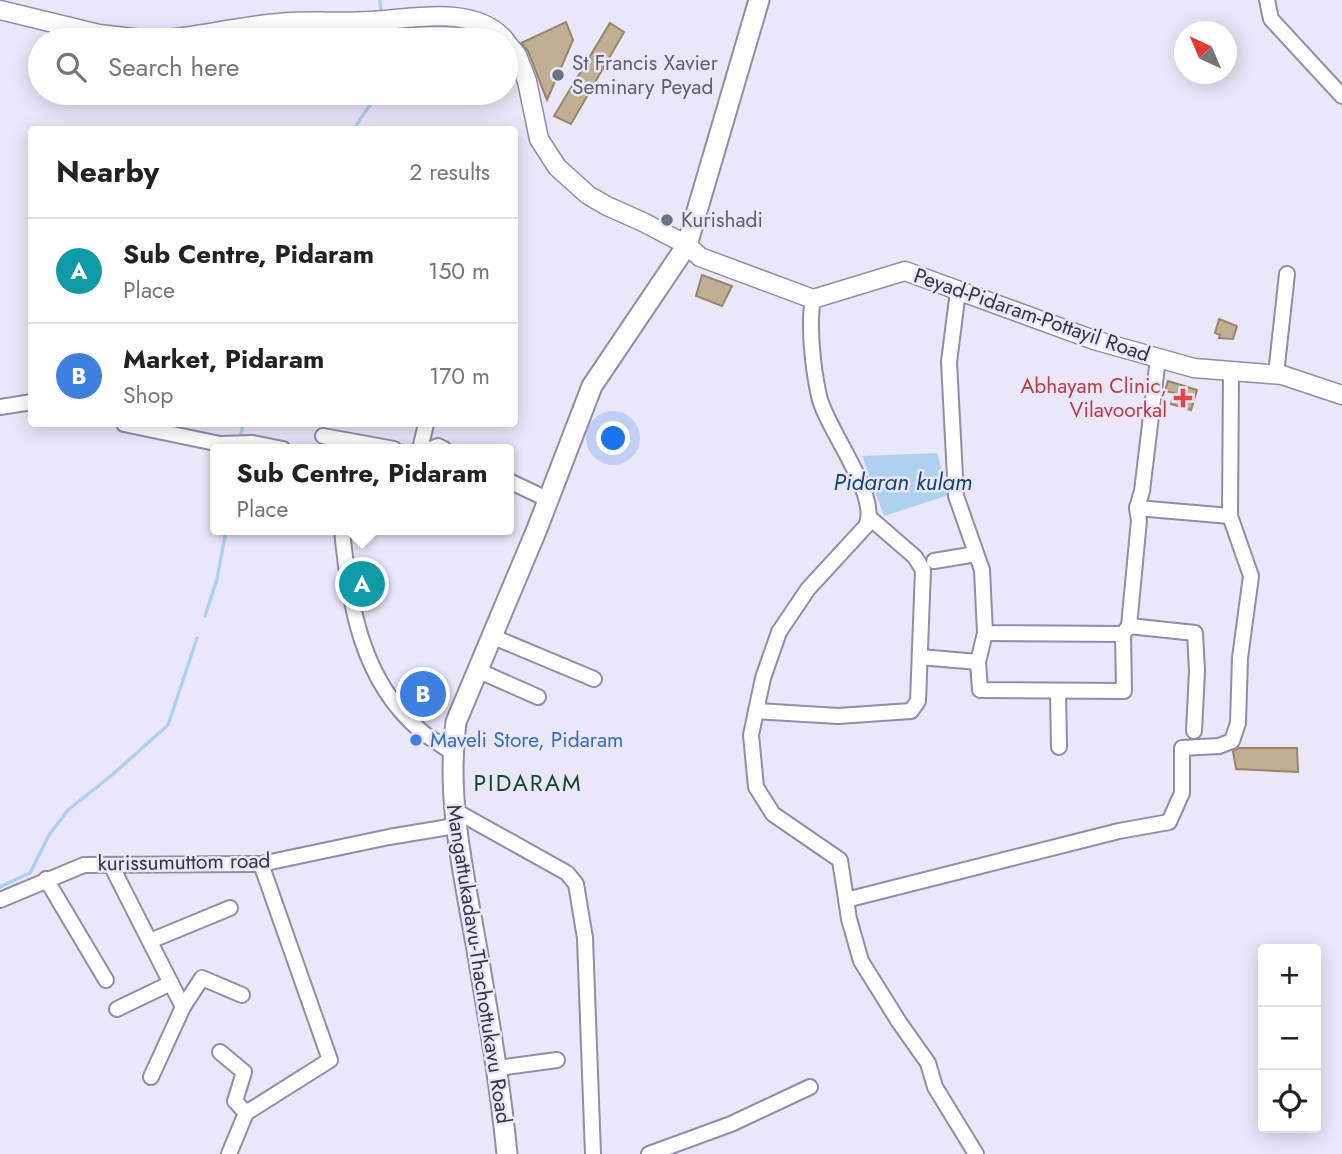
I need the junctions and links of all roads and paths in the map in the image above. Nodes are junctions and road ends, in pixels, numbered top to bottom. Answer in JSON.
{"nodes":[{"id":1,"x":759,"y":0,"type":"edge"},
{"id":2,"x":1267,"y":0,"type":"edge"},
{"id":3,"x":0,"y":10,"type":"edge"},
{"id":4,"x":74,"y":28,"type":"edge"},
{"id":5,"x":243,"y":28,"type":"edge"},
{"id":6,"x":489,"y":28,"type":"edge"},
{"id":7,"x":518,"y":58,"type":"edge"},
{"id":8,"x":1342,"y":96,"type":"edge"},
{"id":9,"x":687,"y":246,"type":"junction"},
{"id":10,"x":1287,"y":274,"type":"dead end"},
{"id":11,"x":958,"y":291,"type":"junction"},
{"id":12,"x":813,"y":299,"type":"junction"},
{"id":13,"x":1158,"y":358,"type":"junction"},
{"id":14,"x":1231,"y":371,"type":"junction"},
{"id":15,"x":1276,"y":374,"type":"junction"},
{"id":16,"x":1342,"y":395,"type":"edge"},
{"id":17,"x":28,"y":403,"type":"edge"},
{"id":18,"x":0,"y":407,"type":"edge"},
{"id":19,"x":140,"y":427,"type":"edge"},
{"id":20,"x":323,"y":436,"type":"dead end"},
{"id":21,"x":258,"y":444,"type":"edge"},
{"id":22,"x":367,"y":444,"type":"edge"},
{"id":23,"x":514,"y":483,"type":"edge"},
{"id":24,"x":549,"y":500,"type":"junction"},
{"id":25,"x":1137,"y":508,"type":"junction"},
{"id":26,"x":1230,"y":516,"type":"junction"},
{"id":27,"x":870,"y":517,"type":"junction"},
{"id":28,"x":342,"y":535,"type":"edge"},
{"id":29,"x":976,"y":554,"type":"junction"},
{"id":30,"x":934,"y":561,"type":"dead end"},
{"id":31,"x":1126,"y":630,"type":"junction"},
{"id":32,"x":985,"y":633,"type":"junction"},
{"id":33,"x":491,"y":636,"type":"junction"},
{"id":34,"x":920,"y":657,"type":"junction"},
{"id":35,"x":978,"y":662,"type":"junction"},
{"id":36,"x":477,"y":670,"type":"junction"},
{"id":37,"x":594,"y":679,"type":"dead end"},
{"id":38,"x":1058,"y":691,"type":"junction"},
{"id":39,"x":538,"y":697,"type":"dead end"},
{"id":40,"x":756,"y":710,"type":"junction"},
{"id":41,"x":1194,"y":731,"type":"dead end"},
{"id":42,"x":1059,"y":747,"type":"dead end"},
{"id":43,"x":452,"y":752,"type":"junction"},
{"id":44,"x":455,"y":818,"type":"junction"},
{"id":45,"x":261,"y":864,"type":"junction"},
{"id":46,"x":111,"y":865,"type":"junction"},
{"id":47,"x":46,"y":879,"type":"junction"},
{"id":48,"x":0,"y":900,"type":"edge"},
{"id":49,"x":846,"y":900,"type":"junction"},
{"id":50,"x":230,"y":908,"type":"dead end"},
{"id":51,"x":150,"y":942,"type":"junction"},
{"id":52,"x":106,"y":980,"type":"dead end"},
{"id":53,"x":171,"y":983,"type":"junction"},
{"id":54,"x":242,"y":995,"type":"dead end"},
{"id":55,"x":183,"y":1007,"type":"junction"},
{"id":56,"x":117,"y":1009,"type":"dead end"},
{"id":57,"x":220,"y":1052,"type":"dead end"},
{"id":58,"x":557,"y":1060,"type":"dead end"},
{"id":59,"x":498,"y":1068,"type":"junction"},
{"id":60,"x":151,"y":1077,"type":"dead end"},
{"id":61,"x":810,"y":1087,"type":"dead end"},
{"id":62,"x":246,"y":1113,"type":"junction"},
{"id":63,"x":229,"y":1154,"type":"edge"},
{"id":64,"x":508,"y":1154,"type":"edge"},
{"id":65,"x":593,"y":1154,"type":"edge"},
{"id":66,"x":649,"y":1154,"type":"edge"},
{"id":67,"x":976,"y":1154,"type":"edge"}],
"edges":[{"from":1,"to":9,"type":"main road","name":"Mangattukadavu-Thachottukavu Road"},
{"from":2,"to":8,"type":"street"},
{"from":3,"to":4,"type":"street"},
{"from":5,"to":6,"type":"street"},
{"from":7,"to":9,"type":"street"},
{"from":9,"to":12,"type":"street"},
{"from":9,"to":24,"type":"main road","name":"Mangattukadavu-Thachottukavu Road"},
{"from":10,"to":15,"type":"street"},
{"from":11,"to":12,"type":"street","name":"Peyad-Pidaram-Pottayil Road"},
{"from":11,"to":13,"type":"street","name":"Peyad-Pidaram-Pottayil Road"},
{"from":11,"to":29,"type":"street"},
{"from":12,"to":27,"type":"street"},
{"from":13,"to":14,"type":"street","name":"Peyad-Pidaram-Pottayil Road"},
{"from":13,"to":25,"type":"street"},
{"from":14,"to":15,"type":"street","name":"Peyad-Pidaram-Pottayil Road"},
{"from":14,"to":26,"type":"street"},
{"from":15,"to":16,"type":"street","name":"Peyad-Pidaram-Pottayil Road"},
{"from":17,"to":18,"type":"street"},
{"from":19,"to":21,"type":"street"},
{"from":20,"to":22,"type":"street"},
{"from":23,"to":24,"type":"street"},
{"from":24,"to":33,"type":"main road","name":"Mangattukadavu-Thachottukavu Road"},
{"from":25,"to":26,"type":"street"},
{"from":25,"to":31,"type":"street"},
{"from":26,"to":49,"type":"street"},
{"from":27,"to":34,"type":"street"},
{"from":27,"to":40,"type":"street"},
{"from":28,"to":43,"type":"street"},
{"from":29,"to":30,"type":"street"},
{"from":29,"to":32,"type":"street"},
{"from":31,"to":32,"type":"street"},
{"from":31,"to":38,"type":"street"},
{"from":31,"to":41,"type":"street"},
{"from":32,"to":35,"type":"street"},
{"from":33,"to":36,"type":"main road","name":"Mangattukadavu-Thachottukavu Road"},
{"from":33,"to":37,"type":"street"},
{"from":34,"to":35,"type":"street"},
{"from":34,"to":40,"type":"street"},
{"from":35,"to":38,"type":"street"},
{"from":36,"to":39,"type":"street"},
{"from":36,"to":43,"type":"main road","name":"Mangattukadavu-Thachottukavu Road"},
{"from":38,"to":42,"type":"street"},
{"from":40,"to":49,"type":"street"},
{"from":43,"to":44,"type":"main road","name":"Mangattukadavu-Thachottukavu Road"},
{"from":44,"to":45,"type":"street","name":"kurissumuttom road"},
{"from":44,"to":59,"type":"main road","name":"Mangattukadavu-Thachottukavu Road"},
{"from":44,"to":65,"type":"street"},
{"from":45,"to":46,"type":"street","name":"kurissumuttom road"},
{"from":45,"to":62,"type":"street"},
{"from":46,"to":47,"type":"street","name":"kurissumuttom road"},
{"from":46,"to":51,"type":"street"},
{"from":47,"to":48,"type":"street","name":"kurissumuttom road"},
{"from":47,"to":52,"type":"street"},
{"from":49,"to":67,"type":"street"},
{"from":50,"to":51,"type":"street"},
{"from":51,"to":53,"type":"street"},
{"from":53,"to":55,"type":"street"},
{"from":53,"to":56,"type":"street"},
{"from":54,"to":55,"type":"street"},
{"from":55,"to":60,"type":"street"},
{"from":57,"to":62,"type":"street"},
{"from":58,"to":59,"type":"street"},
{"from":59,"to":64,"type":"main road","name":"Mangattukadavu-Thachottukavu Road"},
{"from":61,"to":66,"type":"street"},
{"from":62,"to":63,"type":"street"}]}
